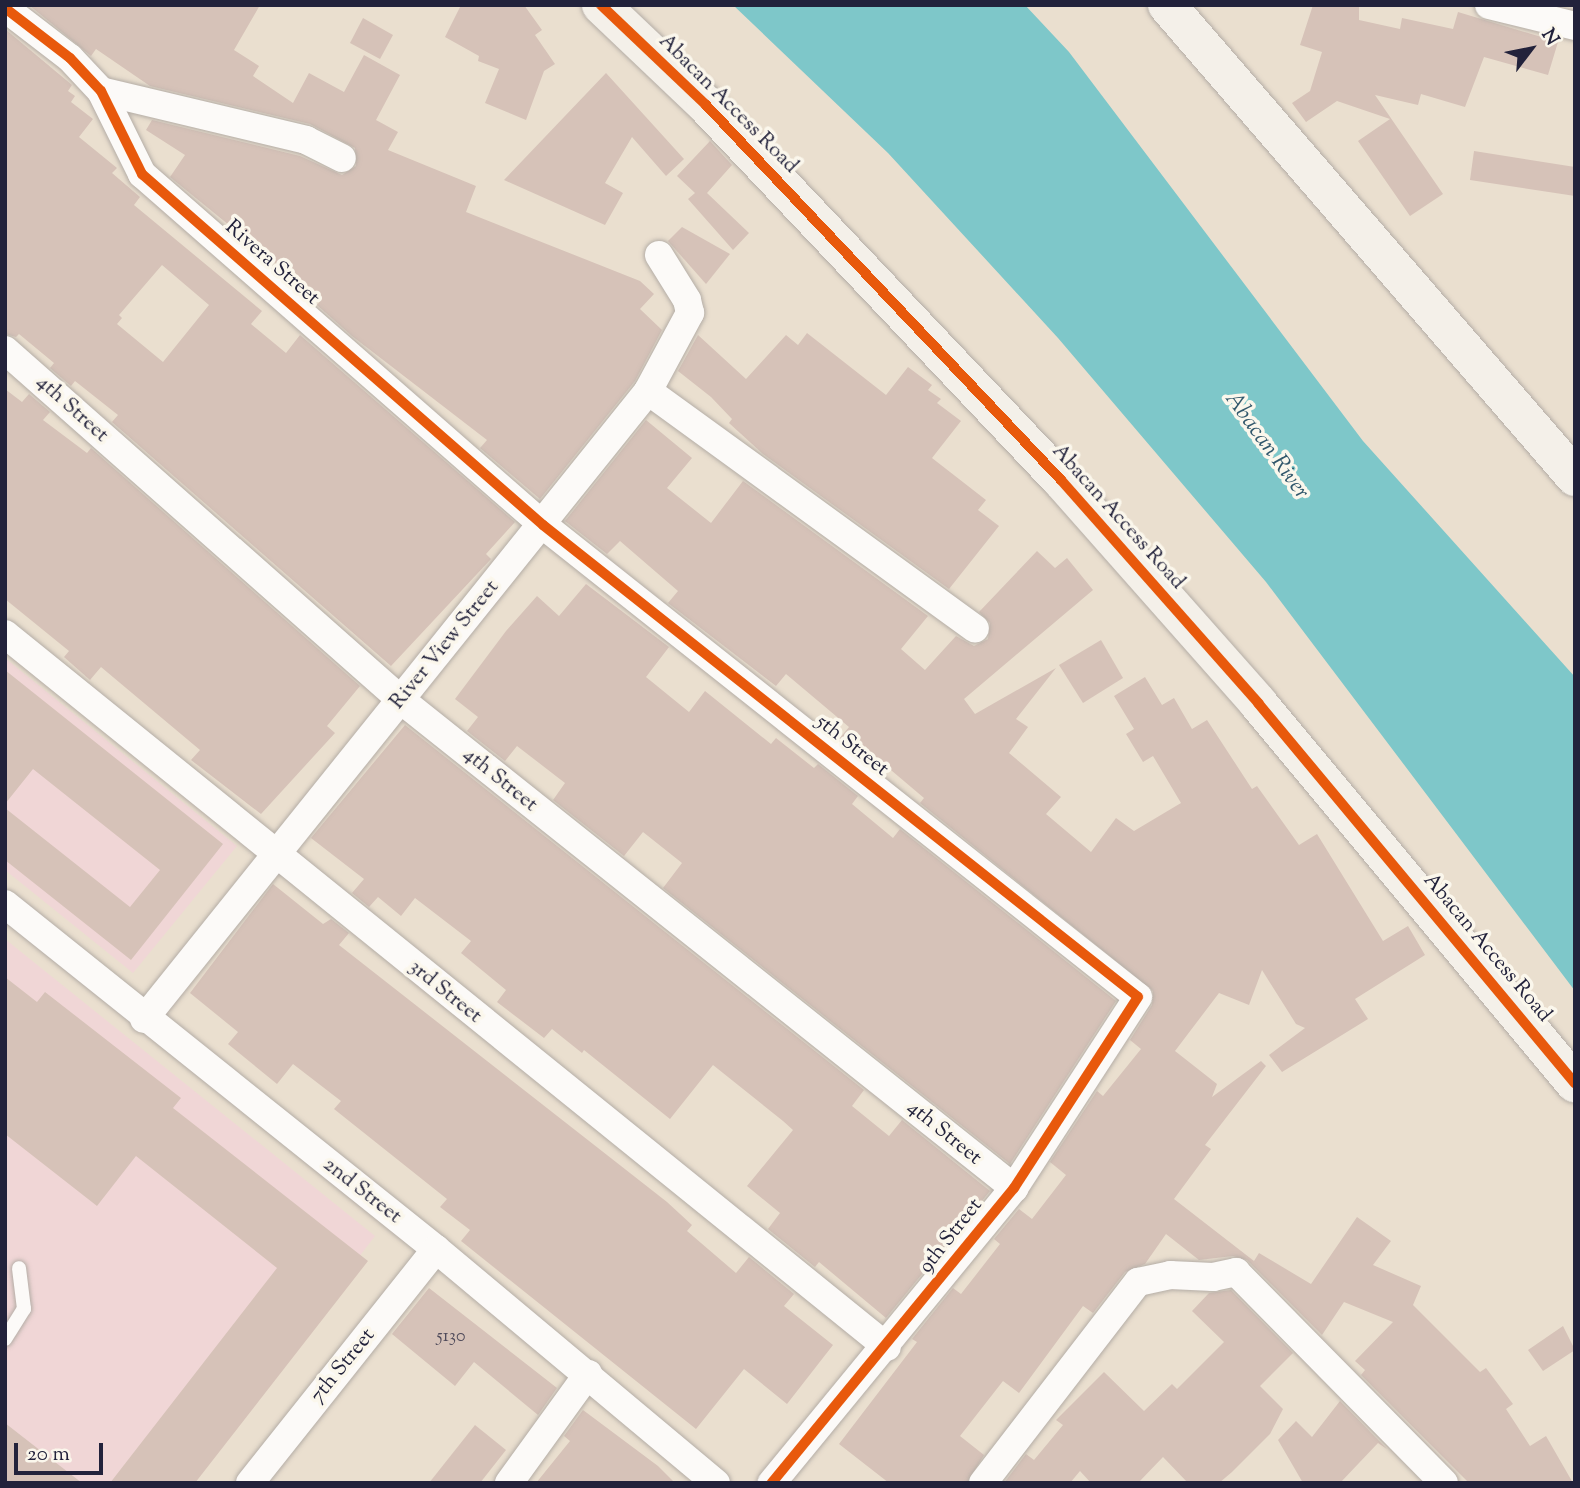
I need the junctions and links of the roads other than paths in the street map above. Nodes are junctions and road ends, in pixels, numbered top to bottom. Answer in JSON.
{"nodes":[{"id":1,"x":601,"y":5,"type":"edge"},
{"id":2,"x":1167,"y":5,"type":"edge"},
{"id":3,"x":1489,"y":5,"type":"edge"},
{"id":4,"x":5,"y":8,"type":"edge"},
{"id":5,"x":1540,"y":11,"type":"edge"},
{"id":6,"x":1575,"y":26,"type":"edge"},
{"id":7,"x":101,"y":91,"type":"junction"},
{"id":8,"x":342,"y":158,"type":"dead end"},
{"id":9,"x":659,"y":255,"type":"dead end"},
{"id":10,"x":5,"y":350,"type":"edge"},
{"id":11,"x":648,"y":391,"type":"junction"},
{"id":12,"x":1575,"y":477,"type":"edge"},
{"id":13,"x":543,"y":525,"type":"junction"},
{"id":14,"x":975,"y":629,"type":"dead end"},
{"id":15,"x":5,"y":634,"type":"edge"},
{"id":16,"x":401,"y":700,"type":"junction"},
{"id":17,"x":276,"y":856,"type":"junction"},
{"id":18,"x":5,"y":904,"type":"edge"},
{"id":19,"x":1138,"y":997,"type":"joint"},
{"id":20,"x":144,"y":1019,"type":"junction"},
{"id":21,"x":1575,"y":1083,"type":"edge"},
{"id":22,"x":1014,"y":1188,"type":"junction"},
{"id":23,"x":436,"y":1250,"type":"junction"},
{"id":24,"x":19,"y":1268,"type":"dead end"},
{"id":25,"x":5,"y":1339,"type":"edge"},
{"id":26,"x":887,"y":1347,"type":"junction"},
{"id":27,"x":588,"y":1374,"type":"junction"},
{"id":28,"x":250,"y":1483,"type":"edge"},
{"id":29,"x":509,"y":1483,"type":"edge"},
{"id":30,"x":716,"y":1483,"type":"edge"},
{"id":31,"x":772,"y":1483,"type":"edge"},
{"id":32,"x":983,"y":1483,"type":"edge"},
{"id":33,"x":1444,"y":1483,"type":"edge"}],
"edges":[{"from":1,"to":21,"type":"street","name":"Abacan Access Road"},
{"from":2,"to":12,"type":"street"},
{"from":3,"to":5,"type":"street"},
{"from":4,"to":7,"type":"street","name":"Rivera Street"},
{"from":5,"to":6,"type":"street"},
{"from":7,"to":8,"type":"street"},
{"from":7,"to":13,"type":"street","name":"Rivera Street"},
{"from":9,"to":11,"type":"street","name":"River View Street"},
{"from":10,"to":16,"type":"street","name":"4th Street"},
{"from":11,"to":13,"type":"street","name":"River View Street"},
{"from":11,"to":14,"type":"street"},
{"from":13,"to":16,"type":"street","name":"River View Street"},
{"from":13,"to":19,"type":"street","name":"5th Street"},
{"from":15,"to":17,"type":"street","name":"3rd Street"},
{"from":16,"to":17,"type":"street","name":"River View Street"},
{"from":16,"to":22,"type":"street","name":"4th Street"},
{"from":17,"to":20,"type":"street","name":"River View Street"},
{"from":17,"to":26,"type":"street","name":"3rd Street"},
{"from":18,"to":20,"type":"street","name":"2nd Street"},
{"from":19,"to":22,"type":"street","name":"9th Street"},
{"from":20,"to":23,"type":"street","name":"2nd Street"},
{"from":22,"to":26,"type":"street","name":"9th Street"},
{"from":23,"to":27,"type":"street","name":"2nd Street"},
{"from":23,"to":28,"type":"street","name":"7th Street"},
{"from":24,"to":25,"type":"lane"},
{"from":26,"to":31,"type":"street","name":"9th Street"},
{"from":27,"to":29,"type":"street"},
{"from":27,"to":30,"type":"street","name":"2nd Street"},
{"from":32,"to":33,"type":"street"}]}
